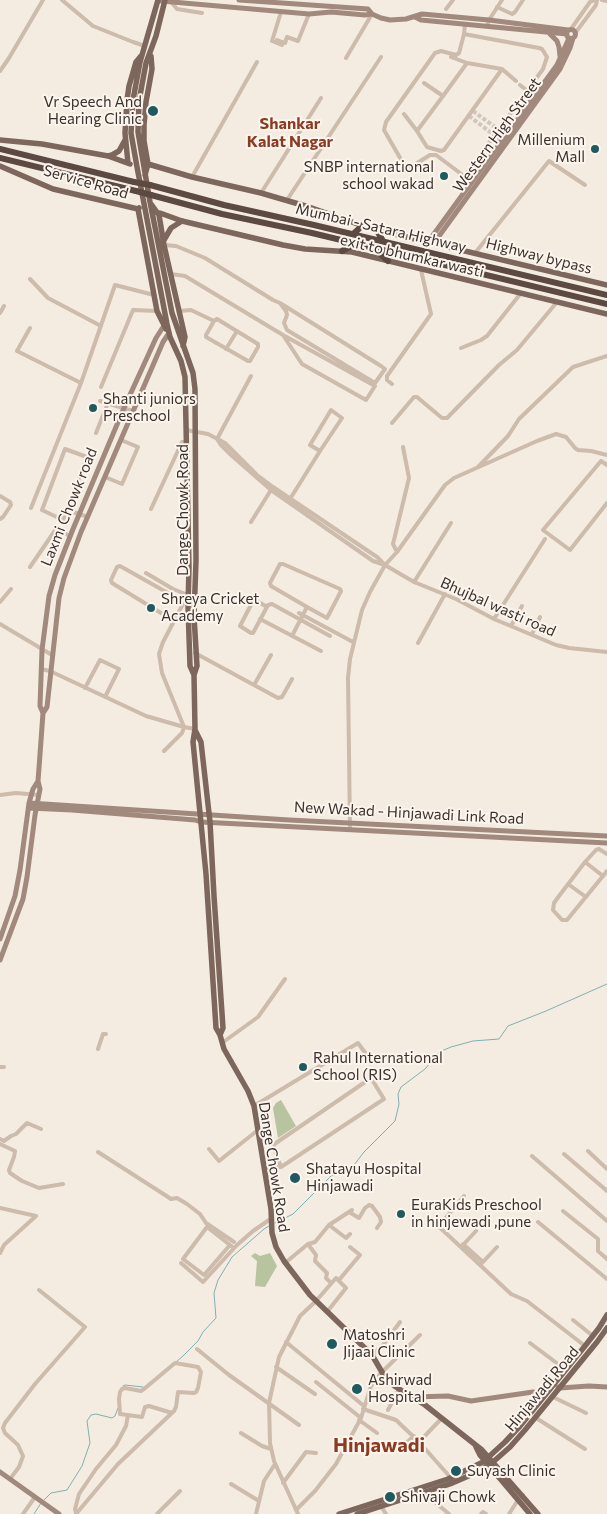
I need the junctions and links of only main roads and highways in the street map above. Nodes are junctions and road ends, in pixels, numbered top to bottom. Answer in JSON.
{"nodes":[{"id":1,"x":239,"y":0,"type":"edge"},
{"id":2,"x":161,"y":1,"type":"edge"},
{"id":3,"x":277,"y":2,"type":"edge"},
{"id":4,"x":372,"y":14,"type":"junction"},
{"id":5,"x":415,"y":17,"type":"junction"},
{"id":6,"x":488,"y":23,"type":"junction"},
{"id":7,"x":522,"y":27,"type":"junction"},
{"id":8,"x":548,"y":32,"type":"junction"},
{"id":9,"x":571,"y":34,"type":"junction"},
{"id":10,"x":149,"y":49,"type":"junction"},
{"id":11,"x":143,"y":53,"type":"junction"},
{"id":12,"x":560,"y":59,"type":"junction"},
{"id":13,"x":531,"y":105,"type":"junction"},
{"id":14,"x":126,"y":139,"type":"junction"},
{"id":15,"x":0,"y":140,"type":"edge"},
{"id":16,"x":506,"y":140,"type":"junction"},
{"id":17,"x":0,"y":149,"type":"edge"},
{"id":18,"x":108,"y":156,"type":"junction"},
{"id":19,"x":0,"y":158,"type":"edge"},
{"id":20,"x":128,"y":163,"type":"junction"},
{"id":21,"x":148,"y":164,"type":"junction"},
{"id":22,"x":0,"y":166,"type":"edge"},
{"id":23,"x":136,"y":167,"type":"junction"},
{"id":24,"x":145,"y":178,"type":"junction"},
{"id":25,"x":148,"y":200,"type":"junction"},
{"id":26,"x":456,"y":208,"type":"junction"},
{"id":27,"x":138,"y":209,"type":"junction"},
{"id":28,"x":160,"y":213,"type":"dead end"},
{"id":29,"x":182,"y":221,"type":"junction"},
{"id":30,"x":362,"y":226,"type":"junction"},
{"id":31,"x":376,"y":229,"type":"junction"},
{"id":32,"x":353,"y":234,"type":"junction"},
{"id":33,"x":383,"y":241,"type":"junction"},
{"id":34,"x":431,"y":242,"type":"junction"},
{"id":35,"x":164,"y":244,"type":"junction"},
{"id":36,"x":355,"y":244,"type":"junction"},
{"id":37,"x":376,"y":250,"type":"junction"},
{"id":38,"x":342,"y":251,"type":"junction"},
{"id":39,"x":388,"y":262,"type":"junction"},
{"id":40,"x":607,"y":285,"type":"edge"},
{"id":41,"x":607,"y":295,"type":"edge"},
{"id":42,"x":607,"y":304,"type":"edge"},
{"id":43,"x":607,"y":314,"type":"edge"},
{"id":44,"x":165,"y":325,"type":"junction"},
{"id":45,"x":169,"y":333,"type":"junction"},
{"id":46,"x":179,"y":348,"type":"junction"},
{"id":47,"x":185,"y":389,"type":"junction"},
{"id":48,"x":195,"y":389,"type":"junction"},
{"id":49,"x":189,"y":599,"type":"junction"},
{"id":50,"x":194,"y":675,"type":"junction"},
{"id":51,"x":43,"y":713,"type":"junction"},
{"id":52,"x":195,"y":729,"type":"junction"},
{"id":53,"x":38,"y":782,"type":"junction"},
{"id":54,"x":29,"y":806,"type":"junction"},
{"id":55,"x":36,"y":806,"type":"junction"},
{"id":56,"x":201,"y":814,"type":"junction"},
{"id":57,"x":209,"y":815,"type":"junction"},
{"id":58,"x":201,"y":822,"type":"junction"},
{"id":59,"x":210,"y":822,"type":"junction"},
{"id":60,"x":289,"y":823,"type":"junction"},
{"id":61,"x":350,"y":826,"type":"junction"},
{"id":62,"x":514,"y":831,"type":"junction"},
{"id":63,"x":607,"y":836,"type":"edge"},
{"id":64,"x":514,"y":838,"type":"junction"},
{"id":65,"x":607,"y":843,"type":"edge"},
{"id":66,"x":0,"y":939,"type":"edge"},
{"id":67,"x":214,"y":951,"type":"junction"},
{"id":68,"x":0,"y":960,"type":"edge"},
{"id":69,"x":607,"y":1315,"type":"edge"},
{"id":70,"x":607,"y":1328,"type":"edge"},
{"id":71,"x":557,"y":1386,"type":"junction"},
{"id":72,"x":607,"y":1387,"type":"edge"},
{"id":73,"x":545,"y":1395,"type":"junction"},
{"id":74,"x":412,"y":1397,"type":"junction"},
{"id":75,"x":489,"y":1461,"type":"junction"},
{"id":76,"x":0,"y":1472,"type":"edge"},
{"id":77,"x":368,"y":1512,"type":"edge"},
{"id":78,"x":59,"y":1514,"type":"edge"},
{"id":79,"x":340,"y":1514,"type":"edge"},
{"id":80,"x":357,"y":1514,"type":"edge"},
{"id":81,"x":530,"y":1514,"type":"edge"},
{"id":82,"x":538,"y":1514,"type":"edge"}],
"edges":[{"from":1,"to":3,"type":"main road"},
{"from":2,"to":4,"type":"main road"},
{"from":2,"to":10,"type":"main road"},
{"from":3,"to":4,"type":"main road"},
{"from":4,"to":5,"type":"main road"},
{"from":5,"to":6,"type":"main road"},
{"from":5,"to":6,"type":"main road"},
{"from":6,"to":7,"type":"main road"},
{"from":7,"to":8,"type":"main road"},
{"from":7,"to":9,"type":"main road"},
{"from":8,"to":9,"type":"main road"},
{"from":8,"to":12,"type":"main road"},
{"from":9,"to":12,"type":"main road","name":"Western High Street"},
{"from":9,"to":13,"type":"main road","name":"Western High Street"},
{"from":10,"to":11,"type":"main road"},
{"from":10,"to":21,"type":"main road"},
{"from":10,"to":24,"type":"main road"},
{"from":11,"to":14,"type":"main road"},
{"from":11,"to":23,"type":"main road"},
{"from":12,"to":13,"type":"main road","name":"Western High Street"},
{"from":13,"to":16,"type":"main road","name":"Western High Street"},
{"from":14,"to":18,"type":"main road"},
{"from":14,"to":20,"type":"main road"},
{"from":15,"to":18,"type":"main road","name":"Service Road"},
{"from":16,"to":26,"type":"main road","name":"Western High Street"},
{"from":16,"to":26,"type":"main road","name":"Western High Street"},
{"from":17,"to":32,"type":"highway","name":"Mumbai - Satara Highway","bridge":true},
{"from":18,"to":20,"type":"main road","name":"Service Road"},
{"from":19,"to":25,"type":"highway","name":"Mumbai - Satara Highway","bridge":true},
{"from":20,"to":23,"type":"main road","name":"Service Road"},
{"from":21,"to":24,"type":"main road"},
{"from":21,"to":30,"type":"main road","name":"Highway bypass"},
{"from":22,"to":27,"type":"main road","name":"Service Road"},
{"from":23,"to":25,"type":"main road"},
{"from":24,"to":25,"type":"main road"},
{"from":25,"to":27,"type":"main road"},
{"from":25,"to":35,"type":"main road"},
{"from":25,"to":36,"type":"highway","name":"Mumbai - Satara Highway"},
{"from":25,"to":44,"type":"main road"},
{"from":25,"to":46,"type":"main road"},
{"from":26,"to":34,"type":"main road","name":"Western High Street"},
{"from":27,"to":44,"type":"main road"},
{"from":28,"to":29,"type":"main road","name":"exit to bhumkar wasti"},
{"from":29,"to":35,"type":"main road"},
{"from":29,"to":38,"type":"main road","name":"exit to bhumkar wasti"},
{"from":30,"to":31,"type":"main road","name":"Highway bypass"},
{"from":30,"to":32,"type":"highway"},
{"from":31,"to":33,"type":"highway"},
{"from":31,"to":34,"type":"main road","name":"Highway bypass"},
{"from":32,"to":33,"type":"highway","name":"Mumbai - Satara Highway"},
{"from":33,"to":41,"type":"highway","name":"Mumbai - Satara Highway"},
{"from":34,"to":40,"type":"main road","name":"Highway bypass"},
{"from":35,"to":46,"type":"main road"},
{"from":36,"to":37,"type":"highway","name":"Mumbai - Satara Highway"},
{"from":36,"to":38,"type":"highway"},
{"from":37,"to":39,"type":"highway"},
{"from":37,"to":42,"type":"highway","name":"Mumbai - Satara Highway"},
{"from":38,"to":39,"type":"main road","name":"exit to bhumkar wasti"},
{"from":39,"to":43,"type":"main road","name":"exit to bhumkar wasti"},
{"from":44,"to":45,"type":"main road","name":"Dange Chowk Road"},
{"from":44,"to":51,"type":"main road","name":"Laxmi Chowk road"},
{"from":45,"to":46,"type":"main road","name":"Dange Chowk Road"},
{"from":45,"to":51,"type":"main road","name":"Laxmi Chowk road"},
{"from":46,"to":47,"type":"main road","name":"Dange Chowk Road"},
{"from":46,"to":48,"type":"main road","name":"Dange Chowk Road"},
{"from":47,"to":48,"type":"main road"},
{"from":47,"to":49,"type":"main road","name":"Dange Chowk Road"},
{"from":48,"to":49,"type":"main road","name":"Dange Chowk Road"},
{"from":49,"to":50,"type":"main road","name":"Dange Chowk Road"},
{"from":49,"to":50,"type":"main road","name":"Dange Chowk Road"},
{"from":50,"to":52,"type":"main road","name":"Dange Chowk Road"},
{"from":51,"to":53,"type":"main road","name":"Laxmi Chowk road"},
{"from":52,"to":56,"type":"main road","name":"Dange Chowk Road"},
{"from":52,"to":57,"type":"main road","name":"Dange Chowk Road"},
{"from":53,"to":54,"type":"main road"},
{"from":53,"to":55,"type":"main road","name":"Laxmi Chowk road"},
{"from":54,"to":55,"type":"main road"},
{"from":54,"to":66,"type":"main road"},
{"from":55,"to":56,"type":"main road","name":"New Wakad - Hinjawadi Link Road"},
{"from":55,"to":58,"type":"main road","name":"New Wakad - Hinjawadi Link Road"},
{"from":55,"to":68,"type":"main road"},
{"from":56,"to":57,"type":"main road","name":"New Wakad - Hinjawadi Link Road"},
{"from":56,"to":58,"type":"main road","name":"Dange Chowk Road"},
{"from":57,"to":59,"type":"main road","name":"Dange Chowk Road"},
{"from":57,"to":60,"type":"main road","name":"New Wakad - Hinjawadi Link Road"},
{"from":58,"to":59,"type":"main road","name":"New Wakad - Hinjawadi Link Road"},
{"from":58,"to":67,"type":"main road","name":"Dange Chowk Road"},
{"from":59,"to":60,"type":"main road","name":"New Wakad - Hinjawadi Link Road"},
{"from":59,"to":67,"type":"main road","name":"Dange Chowk Road"},
{"from":60,"to":61,"type":"main road","name":"New Wakad - Hinjawadi Link Road"},
{"from":61,"to":62,"type":"main road","name":"New Wakad - Hinjawadi Link Road"},
{"from":61,"to":64,"type":"main road","name":"New Wakad - Hinjawadi Link Road"},
{"from":62,"to":63,"type":"main road","name":"New Wakad - Hinjawadi Link Road"},
{"from":62,"to":64,"type":"main road"},
{"from":64,"to":65,"type":"main road","name":"New Wakad - Hinjawadi Link Road"},
{"from":67,"to":74,"type":"main road","name":"Dange Chowk Road"},
{"from":69,"to":71,"type":"main road"},
{"from":70,"to":71,"type":"main road","name":"Hinjawadi Road"},
{"from":71,"to":72,"type":"main road"},
{"from":71,"to":73,"type":"main road"},
{"from":71,"to":75,"type":"main road","name":"Hinjawadi Road"},
{"from":73,"to":74,"type":"main road"},
{"from":73,"to":75,"type":"main road"},
{"from":74,"to":75,"type":"main road","name":"Dange Chowk Road"},
{"from":75,"to":77,"type":"main road"},
{"from":75,"to":79,"type":"main road"},
{"from":75,"to":81,"type":"main road"},
{"from":75,"to":82,"type":"main road"},
{"from":76,"to":78,"type":"main road"},
{"from":77,"to":80,"type":"main road"}]}
